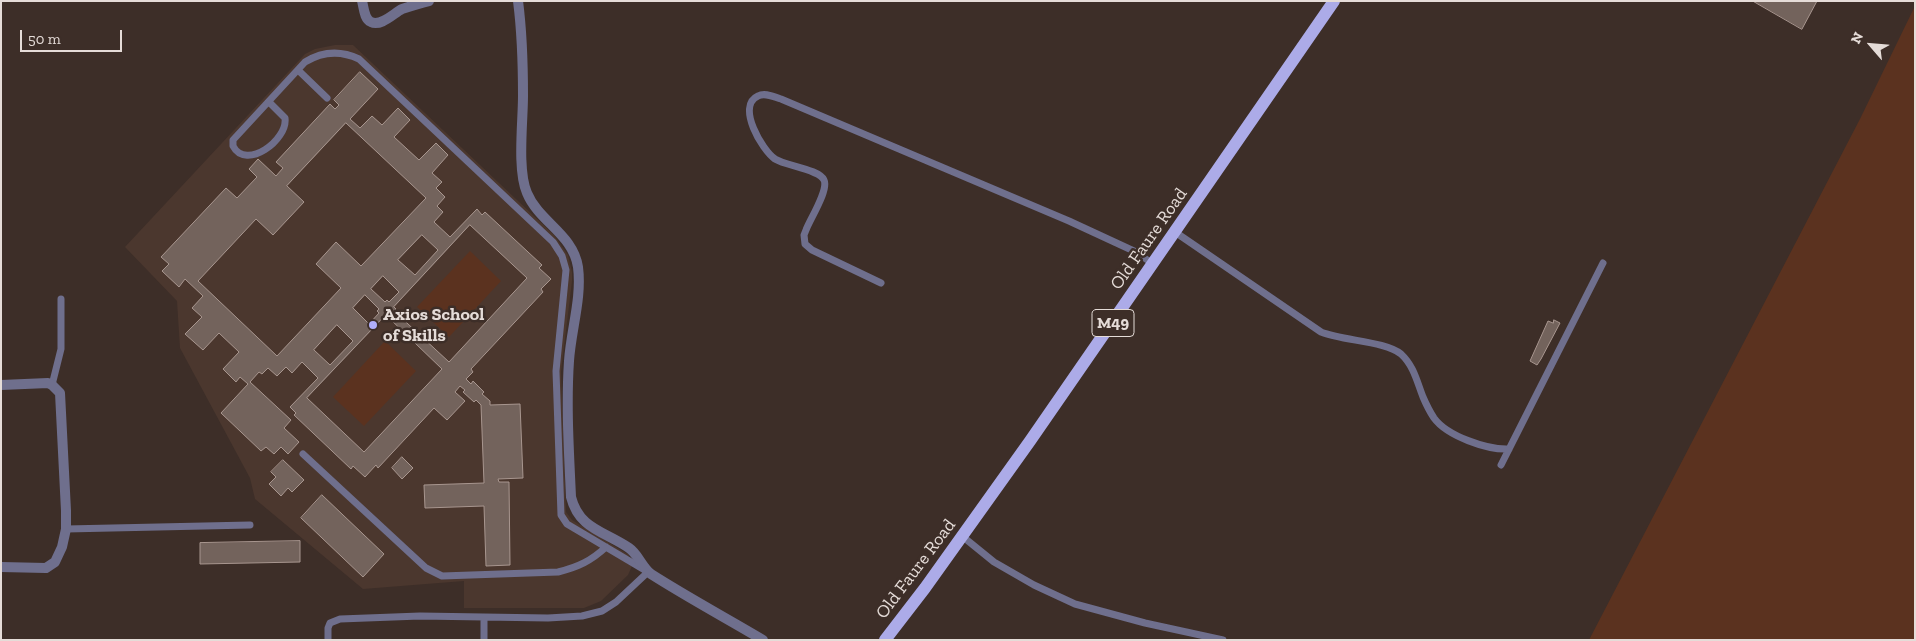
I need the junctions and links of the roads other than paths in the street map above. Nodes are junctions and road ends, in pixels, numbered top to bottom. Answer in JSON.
{"nodes":[{"id":1,"x":362,"y":1,"type":"edge"},
{"id":2,"x":429,"y":1,"type":"edge"},
{"id":3,"x":518,"y":1,"type":"edge"},
{"id":4,"x":1334,"y":1,"type":"edge"},
{"id":5,"x":298,"y":70,"type":"junction"},
{"id":6,"x":327,"y":98,"type":"dead end"},
{"id":7,"x":268,"y":102,"type":"junction"},
{"id":8,"x":1175,"y":232,"type":"junction"},
{"id":9,"x":1603,"y":263,"type":"dead end"},
{"id":10,"x":1153,"y":264,"type":"junction"},
{"id":11,"x":881,"y":283,"type":"dead end"},
{"id":12,"x":61,"y":299,"type":"dead end"},
{"id":13,"x":1,"y":385,"type":"edge"},
{"id":14,"x":52,"y":385,"type":"junction"},
{"id":15,"x":1509,"y":449,"type":"junction"},
{"id":16,"x":302,"y":454,"type":"dead end"},
{"id":17,"x":1501,"y":465,"type":"dead end"},
{"id":18,"x":250,"y":525,"type":"dead end"},
{"id":19,"x":66,"y":529,"type":"junction"},
{"id":20,"x":962,"y":536,"type":"junction"},
{"id":21,"x":606,"y":547,"type":"junction"},
{"id":22,"x":1,"y":567,"type":"edge"},
{"id":23,"x":648,"y":572,"type":"junction"},
{"id":24,"x":484,"y":617,"type":"junction"},
{"id":25,"x":328,"y":640,"type":"edge"},
{"id":26,"x":484,"y":640,"type":"edge"},
{"id":27,"x":763,"y":640,"type":"edge"},
{"id":28,"x":885,"y":640,"type":"edge"},
{"id":29,"x":1223,"y":640,"type":"edge"}],
"edges":[{"from":1,"to":2,"type":"street"},
{"from":3,"to":23,"type":"street"},
{"from":4,"to":8,"type":"main road","name":"Old Faure Road","number":"M49"},
{"from":5,"to":6,"type":"lane"},
{"from":5,"to":7,"type":"lane"},
{"from":5,"to":21,"type":"lane"},
{"from":7,"to":7,"type":"lane"},
{"from":8,"to":10,"type":"main road","name":"Old Faure Road","number":"M49"},
{"from":8,"to":15,"type":"lane"},
{"from":9,"to":15,"type":"lane"},
{"from":10,"to":11,"type":"lane"},
{"from":10,"to":20,"type":"main road","name":"Old Faure Road","number":"M49"},
{"from":12,"to":14,"type":"lane"},
{"from":13,"to":14,"type":"street"},
{"from":14,"to":19,"type":"street"},
{"from":15,"to":17,"type":"lane"},
{"from":16,"to":21,"type":"lane"},
{"from":18,"to":19,"type":"lane"},
{"from":19,"to":22,"type":"street"},
{"from":20,"to":28,"type":"main road","name":"Old Faure Road","number":"M49"},
{"from":20,"to":29,"type":"lane"},
{"from":21,"to":23,"type":"lane"},
{"from":23,"to":24,"type":"lane"},
{"from":23,"to":27,"type":"street"},
{"from":24,"to":25,"type":"lane"},
{"from":24,"to":26,"type":"lane"}]}
